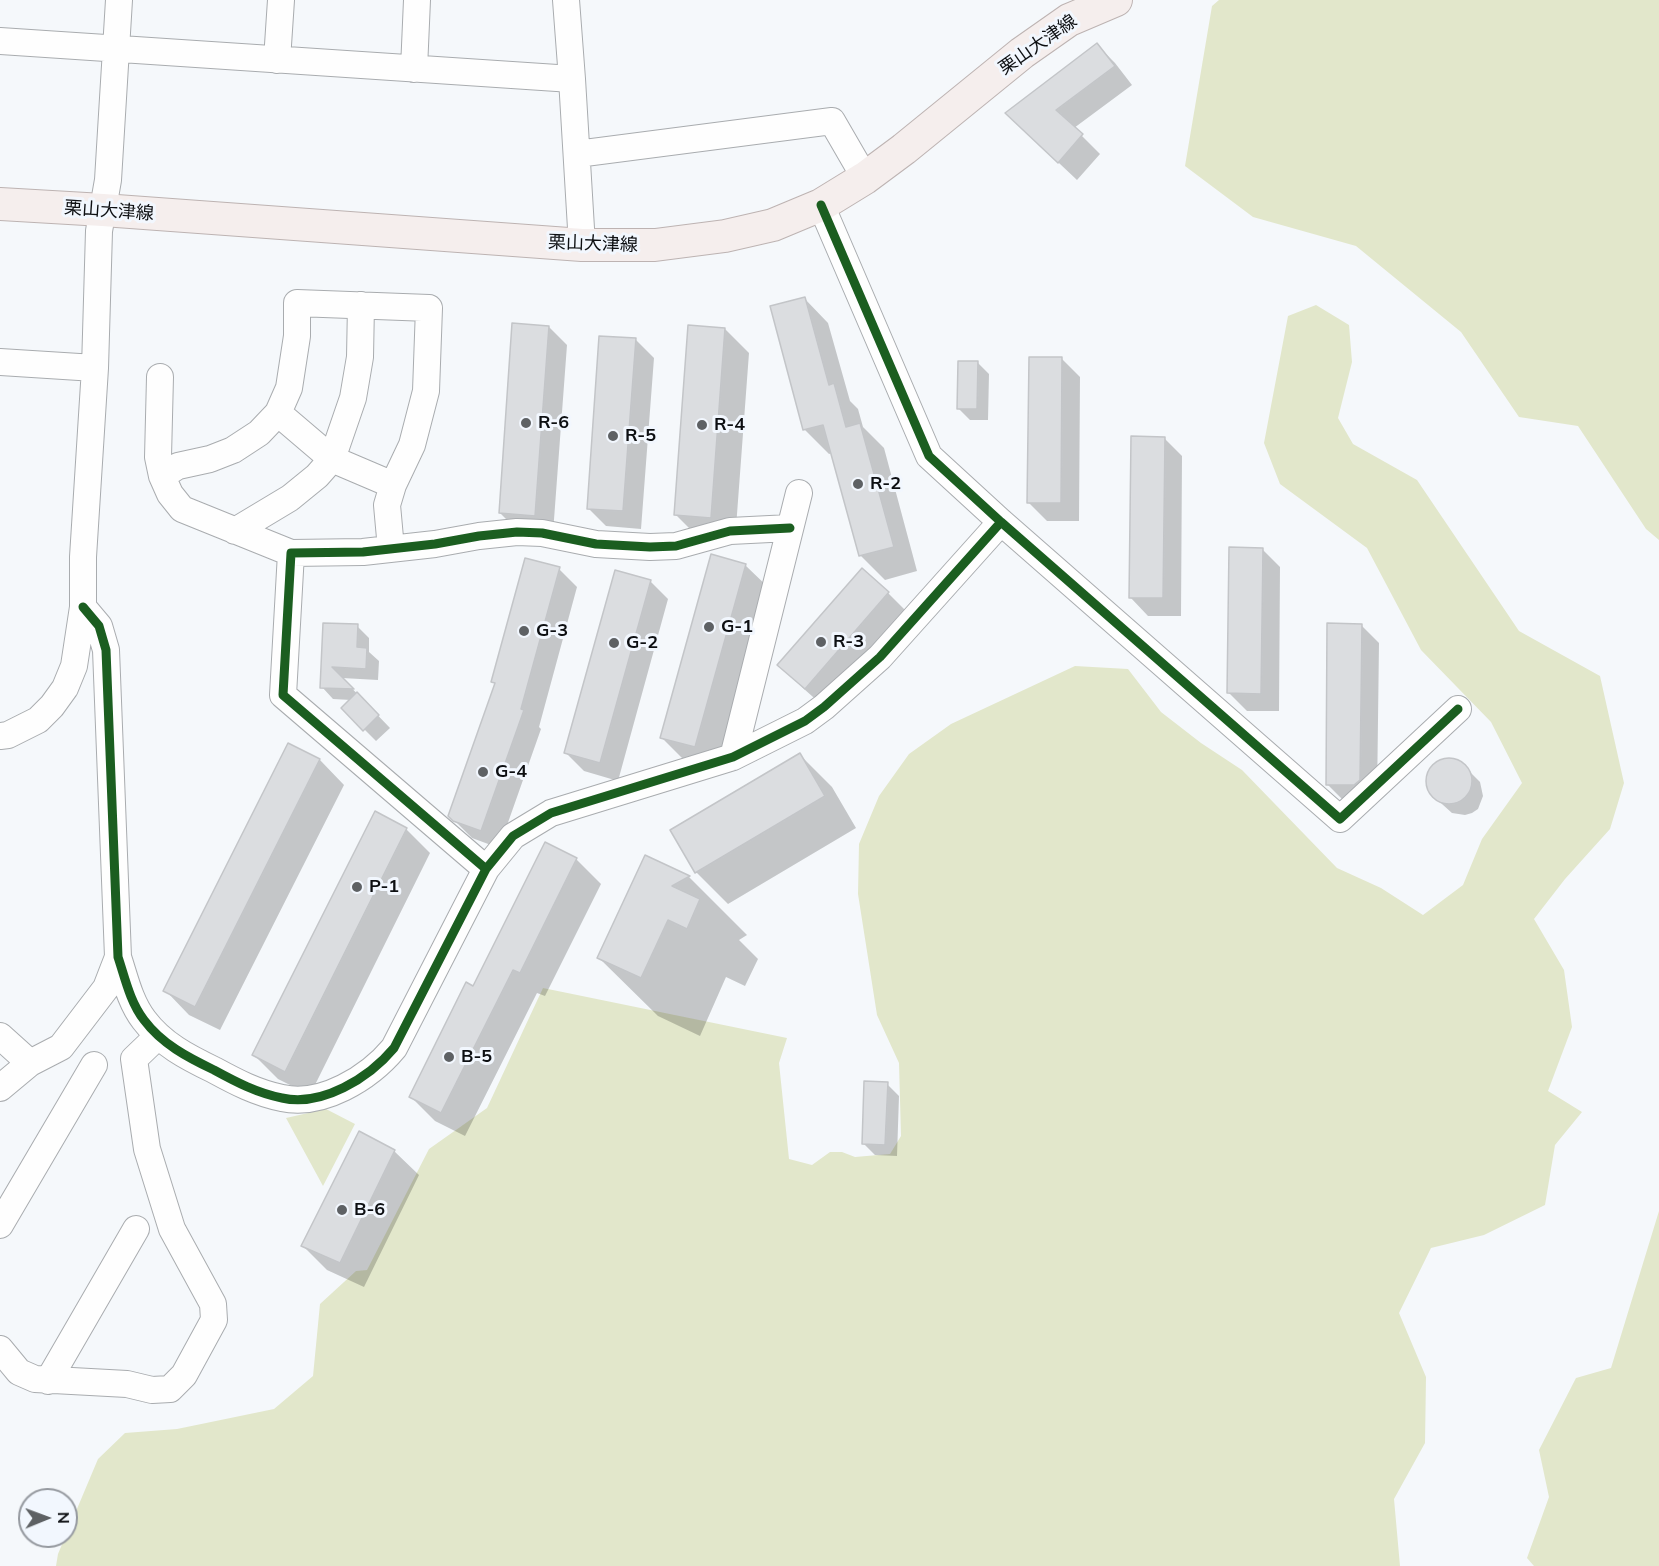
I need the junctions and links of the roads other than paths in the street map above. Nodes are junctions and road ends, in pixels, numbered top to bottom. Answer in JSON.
{"nodes":[{"id":1,"x":119,"y":0,"type":"edge"},
{"id":2,"x":281,"y":0,"type":"edge"},
{"id":3,"x":417,"y":0,"type":"edge"},
{"id":4,"x":566,"y":0,"type":"edge"},
{"id":5,"x":1116,"y":0,"type":"edge"},
{"id":6,"x":0,"y":41,"type":"edge"},
{"id":7,"x":117,"y":48,"type":"junction"},
{"id":8,"x":278,"y":60,"type":"junction"},
{"id":9,"x":414,"y":69,"type":"junction"},
{"id":10,"x":573,"y":79,"type":"junction"},
{"id":11,"x":577,"y":154,"type":"junction"},
{"id":12,"x":865,"y":178,"type":"junction"},
{"id":13,"x":0,"y":204,"type":"edge"},
{"id":14,"x":821,"y":205,"type":"junction"},
{"id":15,"x":103,"y":210,"type":"junction"},
{"id":16,"x":582,"y":245,"type":"junction"},
{"id":17,"x":361,"y":305,"type":"junction"},
{"id":18,"x":0,"y":362,"type":"edge"},
{"id":19,"x":94,"y":368,"type":"junction"},
{"id":20,"x":160,"y":377,"type":"dead end"},
{"id":21,"x":278,"y":413,"type":"junction"},
{"id":22,"x":332,"y":459,"type":"junction"},
{"id":23,"x":162,"y":476,"type":"junction"},
{"id":24,"x":393,"y":485,"type":"junction"},
{"id":25,"x":799,"y":493,"type":"dead end"},
{"id":26,"x":1001,"y":522,"type":"junction"},
{"id":27,"x":790,"y":528,"type":"junction"},
{"id":28,"x":235,"y":531,"type":"junction"},
{"id":29,"x":391,"y":549,"type":"junction"},
{"id":30,"x":291,"y":553,"type":"junction"},
{"id":31,"x":83,"y":607,"type":"junction"},
{"id":32,"x":1458,"y":709,"type":"dead end"},
{"id":33,"x":0,"y":736,"type":"edge"},
{"id":34,"x":733,"y":757,"type":"junction"},
{"id":35,"x":486,"y":869,"type":"junction"},
{"id":36,"x":118,"y":957,"type":"junction"},
{"id":37,"x":0,"y":1036,"type":"edge"},
{"id":38,"x":158,"y":1036,"type":"junction"},
{"id":39,"x":30,"y":1063,"type":"junction"},
{"id":40,"x":94,"y":1065,"type":"dead end"},
{"id":41,"x":0,"y":1088,"type":"edge"},
{"id":42,"x":0,"y":1225,"type":"edge"},
{"id":43,"x":136,"y":1229,"type":"dead end"},
{"id":44,"x":0,"y":1349,"type":"edge"},
{"id":45,"x":48,"y":1381,"type":"junction"}],
"edges":[{"from":1,"to":7,"type":"street"},
{"from":2,"to":8,"type":"street"},
{"from":3,"to":9,"type":"street"},
{"from":4,"to":10,"type":"street"},
{"from":5,"to":12,"type":"main road","name":"栗山大津線"},
{"from":6,"to":7,"type":"street"},
{"from":7,"to":8,"type":"street"},
{"from":7,"to":15,"type":"street"},
{"from":8,"to":9,"type":"street"},
{"from":9,"to":10,"type":"street"},
{"from":10,"to":11,"type":"street"},
{"from":11,"to":12,"type":"street"},
{"from":11,"to":16,"type":"street"},
{"from":12,"to":14,"type":"main road","name":"栗山大津線"},
{"from":13,"to":15,"type":"main road","name":"栗山大津線"},
{"from":14,"to":16,"type":"main road","name":"栗山大津線"},
{"from":14,"to":26,"type":"street"},
{"from":15,"to":16,"type":"main road","name":"栗山大津線"},
{"from":15,"to":19,"type":"street"},
{"from":17,"to":21,"type":"street"},
{"from":17,"to":22,"type":"street"},
{"from":17,"to":24,"type":"street"},
{"from":18,"to":19,"type":"street"},
{"from":19,"to":31,"type":"street"},
{"from":20,"to":23,"type":"street"},
{"from":21,"to":22,"type":"street"},
{"from":21,"to":23,"type":"street"},
{"from":22,"to":24,"type":"street"},
{"from":22,"to":28,"type":"street"},
{"from":23,"to":28,"type":"street"},
{"from":24,"to":29,"type":"street"},
{"from":25,"to":27,"type":"street"},
{"from":26,"to":32,"type":"street"},
{"from":26,"to":34,"type":"street"},
{"from":27,"to":29,"type":"street"},
{"from":27,"to":34,"type":"street"},
{"from":28,"to":30,"type":"street"},
{"from":29,"to":30,"type":"street"},
{"from":30,"to":35,"type":"street"},
{"from":31,"to":33,"type":"street"},
{"from":31,"to":36,"type":"street"},
{"from":34,"to":35,"type":"street"},
{"from":35,"to":38,"type":"street"},
{"from":36,"to":38,"type":"street"},
{"from":36,"to":39,"type":"street"},
{"from":37,"to":39,"type":"street"},
{"from":38,"to":45,"type":"street"},
{"from":39,"to":41,"type":"street"},
{"from":40,"to":42,"type":"street"},
{"from":43,"to":45,"type":"street"},
{"from":44,"to":45,"type":"street"}]}
